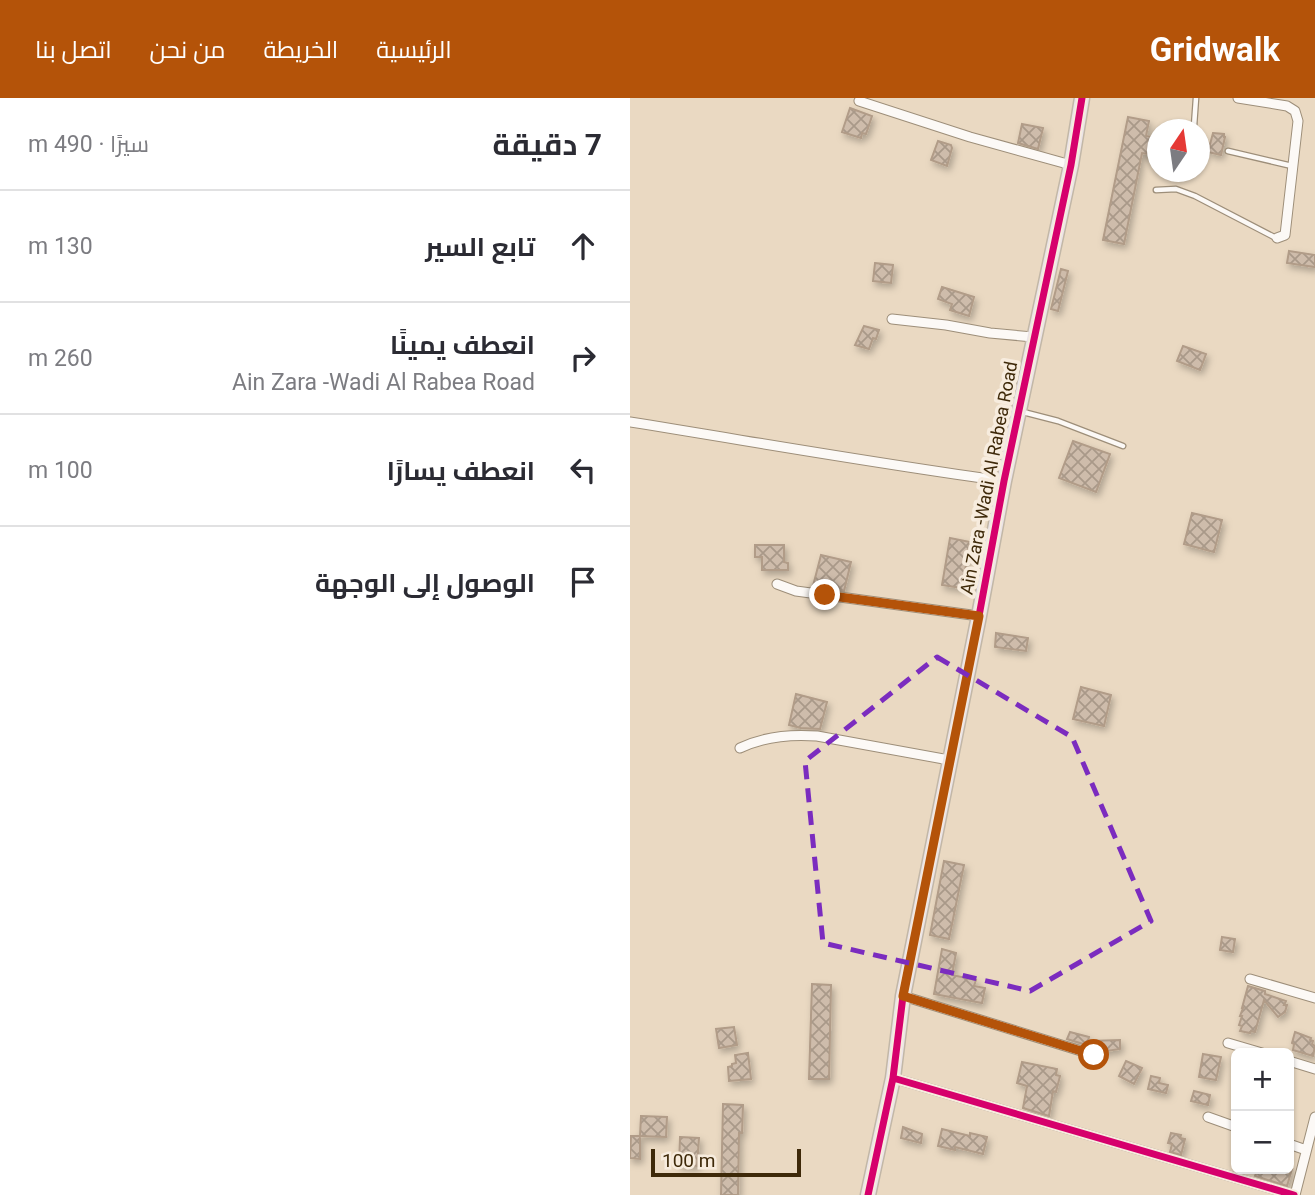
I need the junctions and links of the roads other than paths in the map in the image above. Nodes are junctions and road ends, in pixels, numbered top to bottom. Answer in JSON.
{"nodes":[{"id":1,"x":1082,"y":98,"type":"edge"},
{"id":2,"x":1196,"y":98,"type":"edge"},
{"id":3,"x":1238,"y":98,"type":"edge"},
{"id":4,"x":859,"y":100,"type":"dead end"},
{"id":5,"x":1194,"y":119,"type":"edge"},
{"id":6,"x":1228,"y":151,"type":"dead end"},
{"id":7,"x":1071,"y":164,"type":"junction"},
{"id":8,"x":1293,"y":166,"type":"junction"},
{"id":9,"x":1156,"y":190,"type":"dead end"},
{"id":10,"x":1277,"y":238,"type":"joint"},
{"id":11,"x":892,"y":319,"type":"dead end"},
{"id":12,"x":1033,"y":337,"type":"junction"},
{"id":13,"x":1018,"y":411,"type":"junction"},
{"id":14,"x":630,"y":422,"type":"edge"},
{"id":15,"x":1123,"y":446,"type":"dead end"},
{"id":16,"x":1004,"y":481,"type":"junction"},
{"id":17,"x":777,"y":584,"type":"dead end"},
{"id":18,"x":979,"y":616,"type":"junction"},
{"id":19,"x":740,"y":748,"type":"dead end"},
{"id":20,"x":949,"y":760,"type":"junction"},
{"id":21,"x":1250,"y":979,"type":"dead end"},
{"id":22,"x":903,"y":996,"type":"junction"},
{"id":23,"x":1315,"y":998,"type":"edge"},
{"id":24,"x":1228,"y":1043,"type":"dead end"},
{"id":25,"x":1245,"y":1048,"type":"edge"},
{"id":26,"x":1094,"y":1055,"type":"dead end"},
{"id":27,"x":1294,"y":1063,"type":"edge"},
{"id":28,"x":1315,"y":1069,"type":"edge"},
{"id":29,"x":893,"y":1078,"type":"junction"},
{"id":30,"x":1208,"y":1117,"type":"dead end"},
{"id":31,"x":1315,"y":1117,"type":"edge"},
{"id":32,"x":1231,"y":1124,"type":"edge"},
{"id":33,"x":1294,"y":1146,"type":"edge"},
{"id":34,"x":1307,"y":1150,"type":"junction"},
{"id":35,"x":868,"y":1195,"type":"edge"},
{"id":36,"x":1295,"y":1195,"type":"edge"}],
"edges":[{"from":1,"to":7,"type":"main road","name":"Ain Zara -Wadi Al Rabea Road"},
{"from":2,"to":5,"type":"lane"},
{"from":3,"to":8,"type":"street"},
{"from":4,"to":7,"type":"street"},
{"from":6,"to":8,"type":"lane"},
{"from":7,"to":12,"type":"main road","name":"Ain Zara -Wadi Al Rabea Road"},
{"from":8,"to":10,"type":"street"},
{"from":9,"to":10,"type":"lane"},
{"from":11,"to":12,"type":"street"},
{"from":12,"to":13,"type":"main road","name":"Ain Zara -Wadi Al Rabea Road"},
{"from":13,"to":15,"type":"lane"},
{"from":13,"to":16,"type":"main road","name":"Ain Zara -Wadi Al Rabea Road"},
{"from":14,"to":16,"type":"street"},
{"from":16,"to":18,"type":"main road","name":"Ain Zara -Wadi Al Rabea Road"},
{"from":17,"to":18,"type":"street"},
{"from":18,"to":20,"type":"main road","name":"Ain Zara -Wadi Al Rabea Road"},
{"from":19,"to":20,"type":"street"},
{"from":20,"to":22,"type":"main road","name":"Ain Zara -Wadi Al Rabea Road"},
{"from":21,"to":23,"type":"street"},
{"from":22,"to":26,"type":"street"},
{"from":22,"to":29,"type":"main road","name":"Ain Zara -Wadi Al Rabea Road"},
{"from":24,"to":25,"type":"street"},
{"from":27,"to":28,"type":"street"},
{"from":29,"to":35,"type":"main road","name":"Ain Zara -Wadi Al Rabea Road"},
{"from":29,"to":36,"type":"street"},
{"from":30,"to":32,"type":"street"},
{"from":31,"to":34,"type":"street"},
{"from":33,"to":34,"type":"street"},
{"from":34,"to":36,"type":"street"}]}
